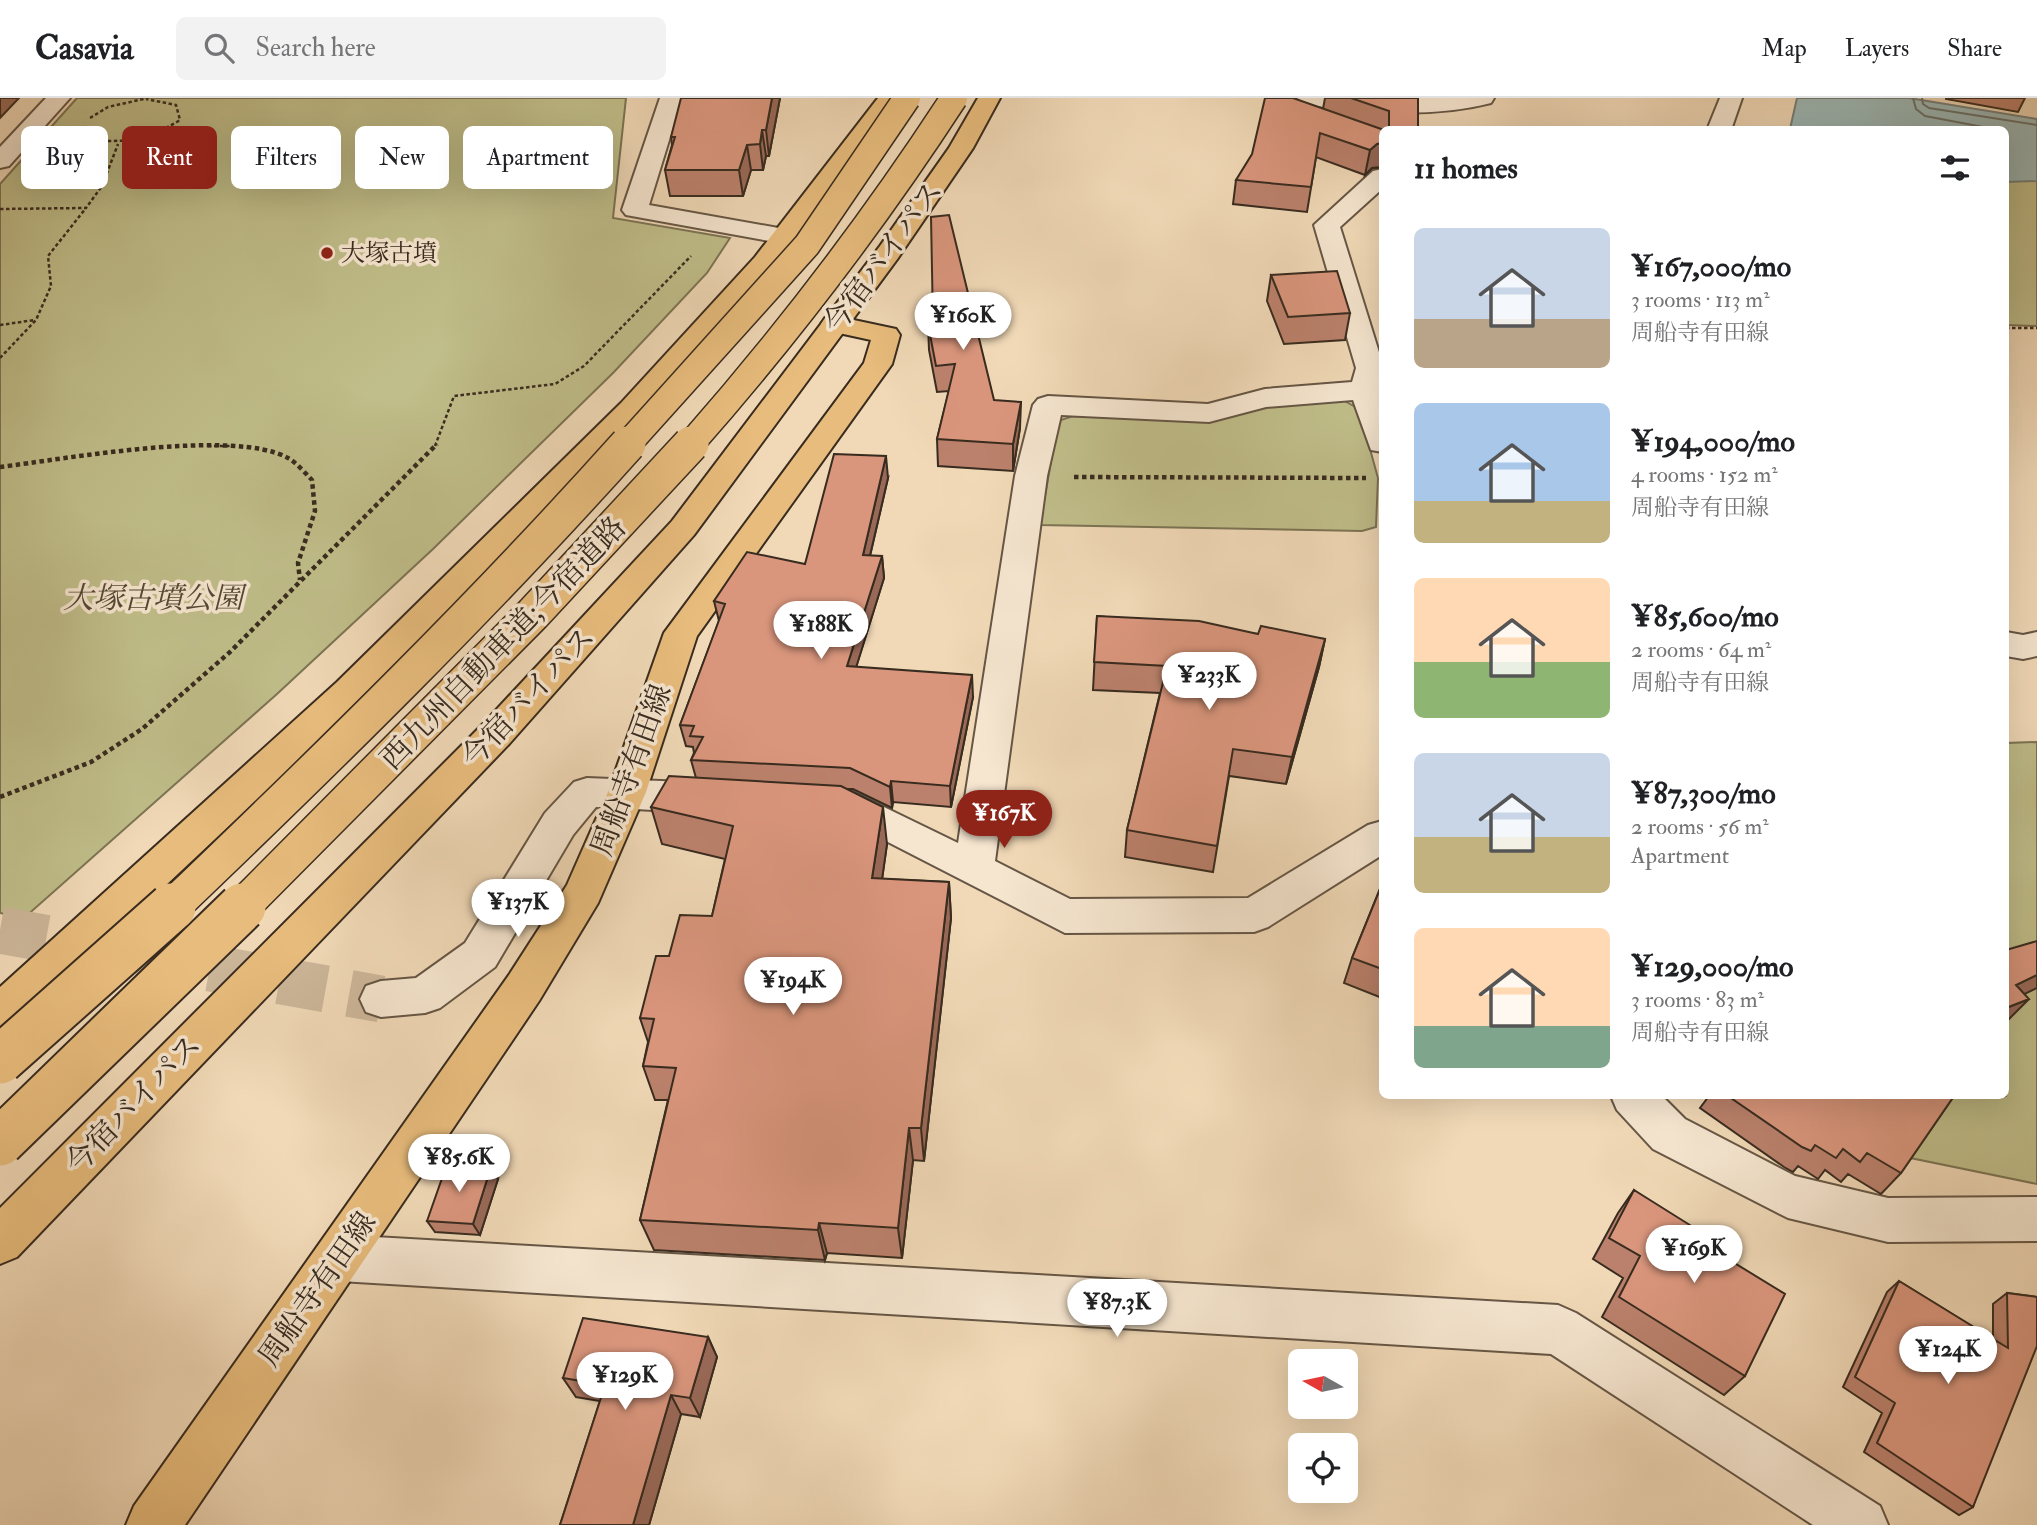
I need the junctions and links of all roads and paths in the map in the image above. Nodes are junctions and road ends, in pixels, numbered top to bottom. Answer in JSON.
{"nodes":[{"id":1,"x":59,"y":98,"type":"edge"},
{"id":2,"x":671,"y":98,"type":"edge"},
{"id":3,"x":890,"y":98,"type":"edge"},
{"id":4,"x":908,"y":98,"type":"edge"},
{"id":5,"x":954,"y":98,"type":"edge"},
{"id":6,"x":989,"y":98,"type":"edge"},
{"id":7,"x":1296,"y":98,"type":"edge"},
{"id":8,"x":1308,"y":98,"type":"edge"},
{"id":9,"x":1483,"y":98,"type":"edge"},
{"id":10,"x":1731,"y":98,"type":"edge"},
{"id":11,"x":147,"y":99,"type":"edge"},
{"id":12,"x":1323,"y":124,"type":"edge"},
{"id":13,"x":1720,"y":126,"type":"edge"},
{"id":14,"x":118,"y":144,"type":"junction"},
{"id":15,"x":0,"y":161,"type":"edge"},
{"id":16,"x":108,"y":170,"type":"edge"},
{"id":17,"x":1379,"y":179,"type":"edge"},
{"id":18,"x":100,"y":189,"type":"edge"},
{"id":19,"x":86,"y":208,"type":"junction"},
{"id":20,"x":0,"y":209,"type":"edge"},
{"id":21,"x":786,"y":236,"type":"junction"},
{"id":22,"x":764,"y":263,"type":"junction"},
{"id":23,"x":36,"y":320,"type":"junction"},
{"id":24,"x":835,"y":324,"type":"junction"},
{"id":25,"x":0,"y":325,"type":"edge"},
{"id":26,"x":2009,"y":328,"type":"edge"},
{"id":27,"x":2037,"y":328,"type":"edge"},
{"id":28,"x":0,"y":358,"type":"edge"},
{"id":29,"x":1374,"y":389,"type":"edge"},
{"id":30,"x":1379,"y":423,"type":"edge"},
{"id":31,"x":0,"y":467,"type":"edge"},
{"id":32,"x":1031,"y":476,"type":"junction"},
{"id":33,"x":1378,"y":478,"type":"dead end"},
{"id":34,"x":300,"y":581,"type":"junction"},
{"id":35,"x":2037,"y":644,"type":"edge"},
{"id":36,"x":2009,"y":645,"type":"edge"},
{"id":37,"x":627,"y":792,"type":"junction"},
{"id":38,"x":0,"y":797,"type":"edge"},
{"id":39,"x":746,"y":800,"type":"edge"},
{"id":40,"x":800,"y":804,"type":"edge"},
{"id":41,"x":1379,"y":838,"type":"edge"},
{"id":42,"x":974,"y":868,"type":"junction"},
{"id":43,"x":381,"y":999,"type":"tunnel mouth"},
{"id":44,"x":0,"y":1014,"type":"edge"},
{"id":45,"x":0,"y":1060,"type":"edge"},
{"id":46,"x":1636,"y":1099,"type":"edge"},
{"id":47,"x":0,"y":1142,"type":"edge"},
{"id":48,"x":2037,"y":1219,"type":"edge"},
{"id":49,"x":0,"y":1241,"type":"edge"},
{"id":50,"x":340,"y":1258,"type":"junction"},
{"id":51,"x":153,"y":1525,"type":"edge"},
{"id":52,"x":1861,"y":1525,"type":"edge"}],
"edges":[{"from":1,"to":15,"type":"street"},
{"from":2,"to":21,"type":"street"},
{"from":3,"to":21,"type":"main road"},
{"from":4,"to":45,"type":"main road","name":"西九州自動車道;今宿道路","bridge":true},
{"from":5,"to":47,"type":"main road","name":"西九州自動車道;今宿道路","bridge":true},
{"from":6,"to":24,"type":"main road","name":"今宿バイパス"},
{"from":7,"to":12,"type":"street"},
{"from":8,"to":9,"type":"street"},
{"from":10,"to":13,"type":"street"},
{"from":11,"to":14,"type":"path"},
{"from":11,"to":14,"type":"path"},
{"from":14,"to":16,"type":"path"},
{"from":17,"to":29,"type":"street"},
{"from":18,"to":19,"type":"path"},
{"from":19,"to":20,"type":"path"},
{"from":19,"to":23,"type":"path"},
{"from":21,"to":22,"type":"main road"},
{"from":22,"to":34,"type":"path"},
{"from":22,"to":44,"type":"main road"},
{"from":23,"to":25,"type":"path"},
{"from":23,"to":28,"type":"path"},
{"from":24,"to":37,"type":"main road","name":"周船寺有田線"},
{"from":24,"to":49,"type":"main road","name":"今宿バイパス"},
{"from":26,"to":27,"type":"path"},
{"from":29,"to":30,"type":"street"},
{"from":29,"to":32,"type":"street"},
{"from":31,"to":34,"type":"path"},
{"from":32,"to":33,"type":"path"},
{"from":32,"to":42,"type":"street"},
{"from":34,"to":38,"type":"path"},
{"from":35,"to":36,"type":"street"},
{"from":37,"to":39,"type":"street"},
{"from":37,"to":43,"type":"street"},
{"from":37,"to":50,"type":"main road","name":"周船寺有田線"},
{"from":40,"to":42,"type":"street"},
{"from":41,"to":42,"type":"street"},
{"from":46,"to":48,"type":"street"},
{"from":50,"to":51,"type":"main road","name":"周船寺有田線"},
{"from":50,"to":52,"type":"street"}]}
